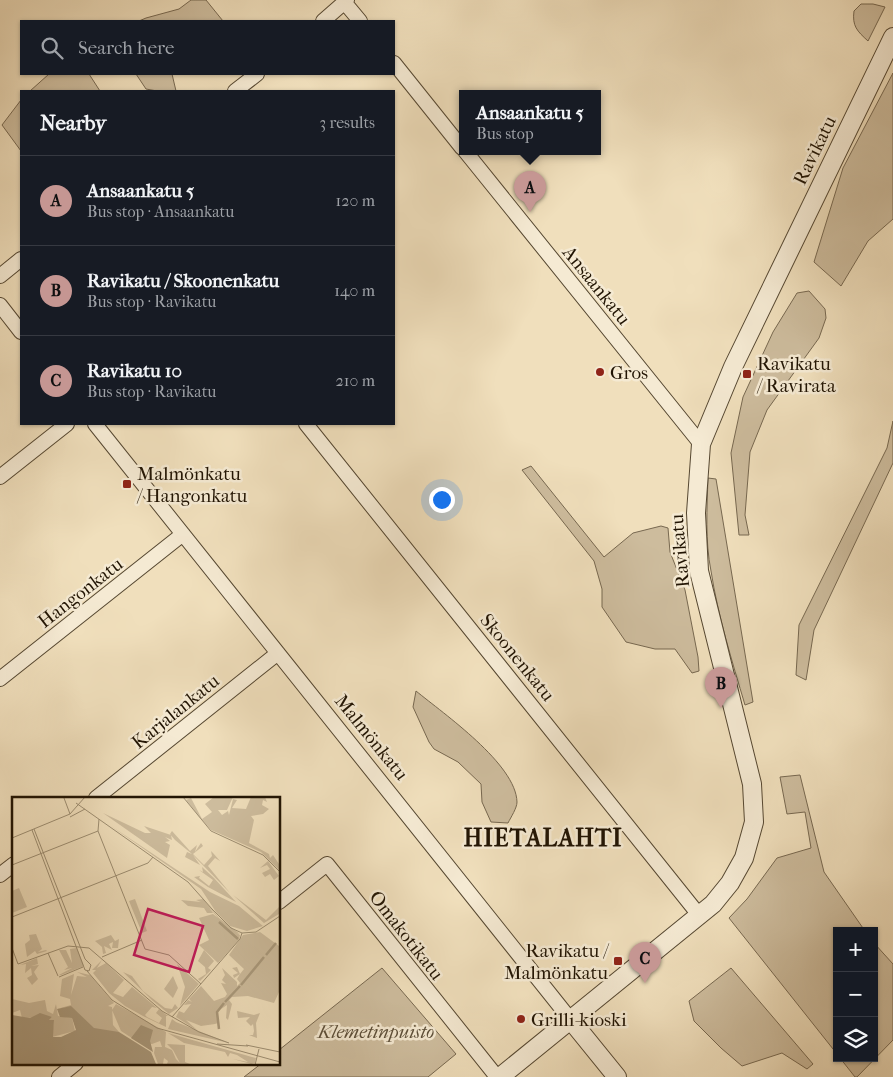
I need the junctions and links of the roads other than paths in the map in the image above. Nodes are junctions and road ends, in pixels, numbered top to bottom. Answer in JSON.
{"nodes":[{"id":1,"x":346,"y":1,"type":"edge"},
{"id":2,"x":323,"y":20,"type":"edge"},
{"id":3,"x":359,"y":20,"type":"edge"},
{"id":4,"x":893,"y":37,"type":"edge"},
{"id":5,"x":395,"y":64,"type":"edge"},
{"id":6,"x":256,"y":75,"type":"edge"},
{"id":7,"x":236,"y":90,"type":"edge"},
{"id":8,"x":459,"y":144,"type":"edge"},
{"id":9,"x":468,"y":155,"type":"edge"},
{"id":10,"x":20,"y":261,"type":"edge"},
{"id":11,"x":0,"y":276,"type":"edge"},
{"id":12,"x":0,"y":305,"type":"edge"},
{"id":13,"x":20,"y":331,"type":"edge"},
{"id":14,"x":66,"y":425,"type":"edge"},
{"id":15,"x":96,"y":425,"type":"edge"},
{"id":16,"x":307,"y":425,"type":"edge"},
{"id":17,"x":701,"y":444,"type":"junction"},
{"id":18,"x":0,"y":477,"type":"edge"},
{"id":19,"x":183,"y":534,"type":"junction"},
{"id":20,"x":278,"y":653,"type":"junction"},
{"id":21,"x":0,"y":679,"type":"edge"},
{"id":22,"x":97,"y":797,"type":"edge"},
{"id":23,"x":12,"y":866,"type":"edge"},
{"id":24,"x":0,"y":875,"type":"edge"},
{"id":25,"x":280,"y":901,"type":"edge"},
{"id":26,"x":699,"y":915,"type":"junction"},
{"id":27,"x":570,"y":1019,"type":"junction"},
{"id":28,"x":75,"y":1064,"type":"edge"},
{"id":29,"x":59,"y":1077,"type":"edge"},
{"id":30,"x":498,"y":1077,"type":"edge"},
{"id":31,"x":617,"y":1077,"type":"edge"}],
"edges":[{"from":1,"to":2,"type":"street"},
{"from":1,"to":3,"type":"street"},
{"from":4,"to":17,"type":"street","name":"Ravikatu"},
{"from":5,"to":8,"type":"street","name":"Ansaankatu"},
{"from":6,"to":7,"type":"street"},
{"from":9,"to":17,"type":"street","name":"Ansaankatu"},
{"from":10,"to":11,"type":"street"},
{"from":12,"to":13,"type":"street"},
{"from":14,"to":18,"type":"street"},
{"from":15,"to":19,"type":"street","name":"Malmönkatu"},
{"from":16,"to":26,"type":"street","name":"Skoonenkatu"},
{"from":17,"to":26,"type":"street","name":"Ravikatu"},
{"from":19,"to":20,"type":"street","name":"Malmönkatu"},
{"from":19,"to":21,"type":"street","name":"Hangonkatu"},
{"from":20,"to":22,"type":"street","name":"Karjalankatu"},
{"from":20,"to":27,"type":"street","name":"Malmönkatu"},
{"from":23,"to":24,"type":"street"},
{"from":25,"to":30,"type":"street","name":"Omakotikatu"},
{"from":26,"to":27,"type":"street","name":"Ravikatu"},
{"from":27,"to":30,"type":"street","name":"Ravikatu"},
{"from":27,"to":31,"type":"street","name":"Malmönkatu"},
{"from":28,"to":29,"type":"street"}]}
